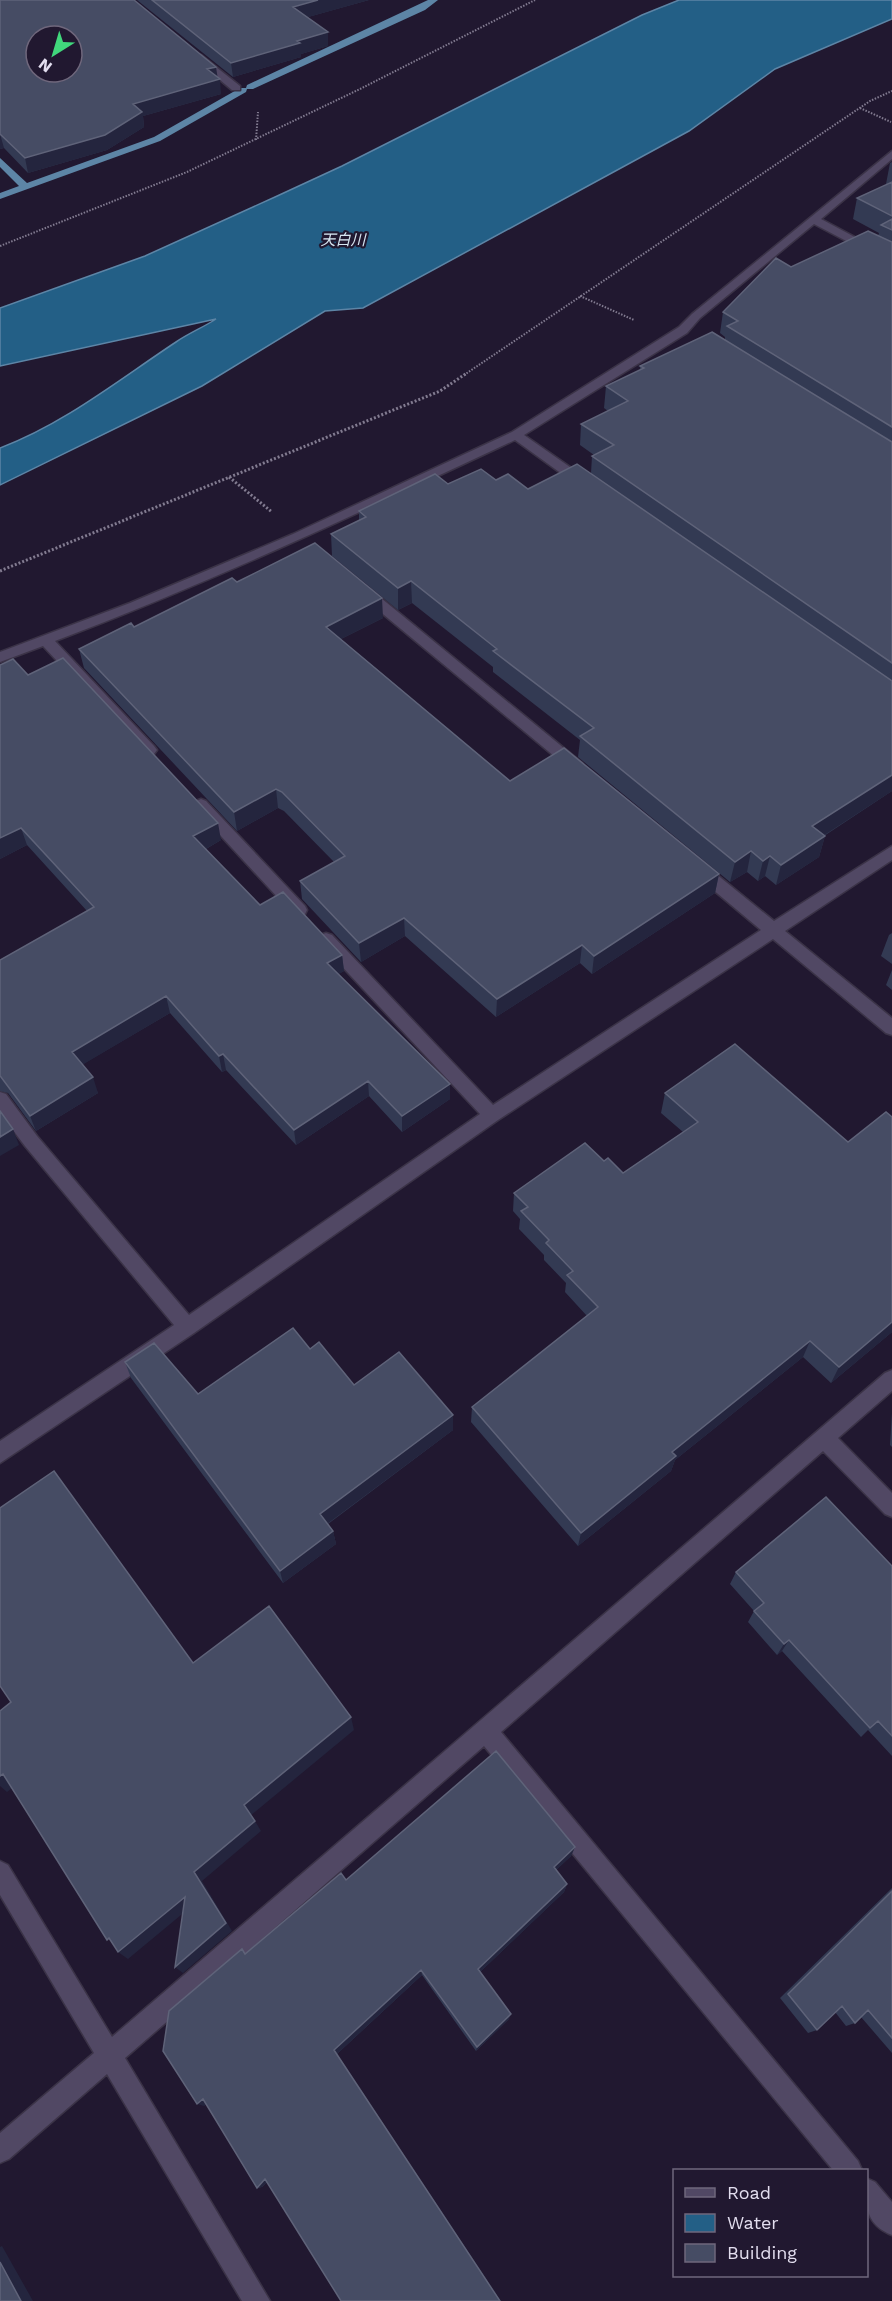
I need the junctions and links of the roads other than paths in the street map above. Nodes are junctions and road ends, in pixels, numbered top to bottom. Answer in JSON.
{"nodes":[{"id":1,"x":191,"y":51,"type":"edge"},
{"id":2,"x":236,"y":88,"type":"dead end"},
{"id":3,"x":892,"y":153,"type":"edge"},
{"id":4,"x":813,"y":219,"type":"junction"},
{"id":5,"x":892,"y":262,"type":"edge"},
{"id":6,"x":516,"y":435,"type":"junction"},
{"id":7,"x":597,"y":492,"type":"edge"},
{"id":8,"x":353,"y":582,"type":"edge"},
{"id":9,"x":46,"y":640,"type":"junction"},
{"id":10,"x":0,"y":657,"type":"edge"},
{"id":11,"x":160,"y":761,"type":"edge"},
{"id":12,"x":590,"y":778,"type":"edge"},
{"id":13,"x":192,"y":796,"type":"edge"},
{"id":14,"x":892,"y":852,"type":"edge"},
{"id":15,"x":690,"y":861,"type":"edge"},
{"id":16,"x":772,"y":929,"type":"junction"},
{"id":17,"x":892,"y":1028,"type":"edge"},
{"id":18,"x":0,"y":1099,"type":"edge"},
{"id":19,"x":492,"y":1115,"type":"junction"},
{"id":20,"x":188,"y":1327,"type":"junction"},
{"id":21,"x":892,"y":1379,"type":"edge"},
{"id":22,"x":824,"y":1438,"type":"junction"},
{"id":23,"x":0,"y":1454,"type":"edge"},
{"id":24,"x":892,"y":1507,"type":"edge"},
{"id":25,"x":485,"y":1730,"type":"junction"},
{"id":26,"x":0,"y":1874,"type":"edge"},
{"id":27,"x":109,"y":2055,"type":"junction"},
{"id":28,"x":0,"y":2150,"type":"edge"},
{"id":29,"x":848,"y":2169,"type":"edge"},
{"id":30,"x":868,"y":2193,"type":"edge"},
{"id":31,"x":892,"y":2222,"type":"edge"},
{"id":32,"x":257,"y":2301,"type":"edge"}],
"edges":[{"from":1,"to":2,"type":"street"},
{"from":3,"to":4,"type":"street"},
{"from":4,"to":5,"type":"street"},
{"from":4,"to":6,"type":"street"},
{"from":6,"to":7,"type":"street"},
{"from":6,"to":9,"type":"street"},
{"from":8,"to":12,"type":"street"},
{"from":9,"to":10,"type":"street"},
{"from":9,"to":11,"type":"street"},
{"from":13,"to":19,"type":"street"},
{"from":14,"to":16,"type":"street"},
{"from":15,"to":16,"type":"street"},
{"from":16,"to":17,"type":"street"},
{"from":16,"to":19,"type":"street"},
{"from":18,"to":20,"type":"street"},
{"from":19,"to":20,"type":"street"},
{"from":20,"to":23,"type":"street"},
{"from":21,"to":22,"type":"street"},
{"from":22,"to":24,"type":"street"},
{"from":22,"to":25,"type":"street"},
{"from":25,"to":27,"type":"street"},
{"from":25,"to":29,"type":"street"},
{"from":26,"to":27,"type":"street"},
{"from":27,"to":28,"type":"street"},
{"from":27,"to":32,"type":"street"},
{"from":30,"to":31,"type":"street"}]}
